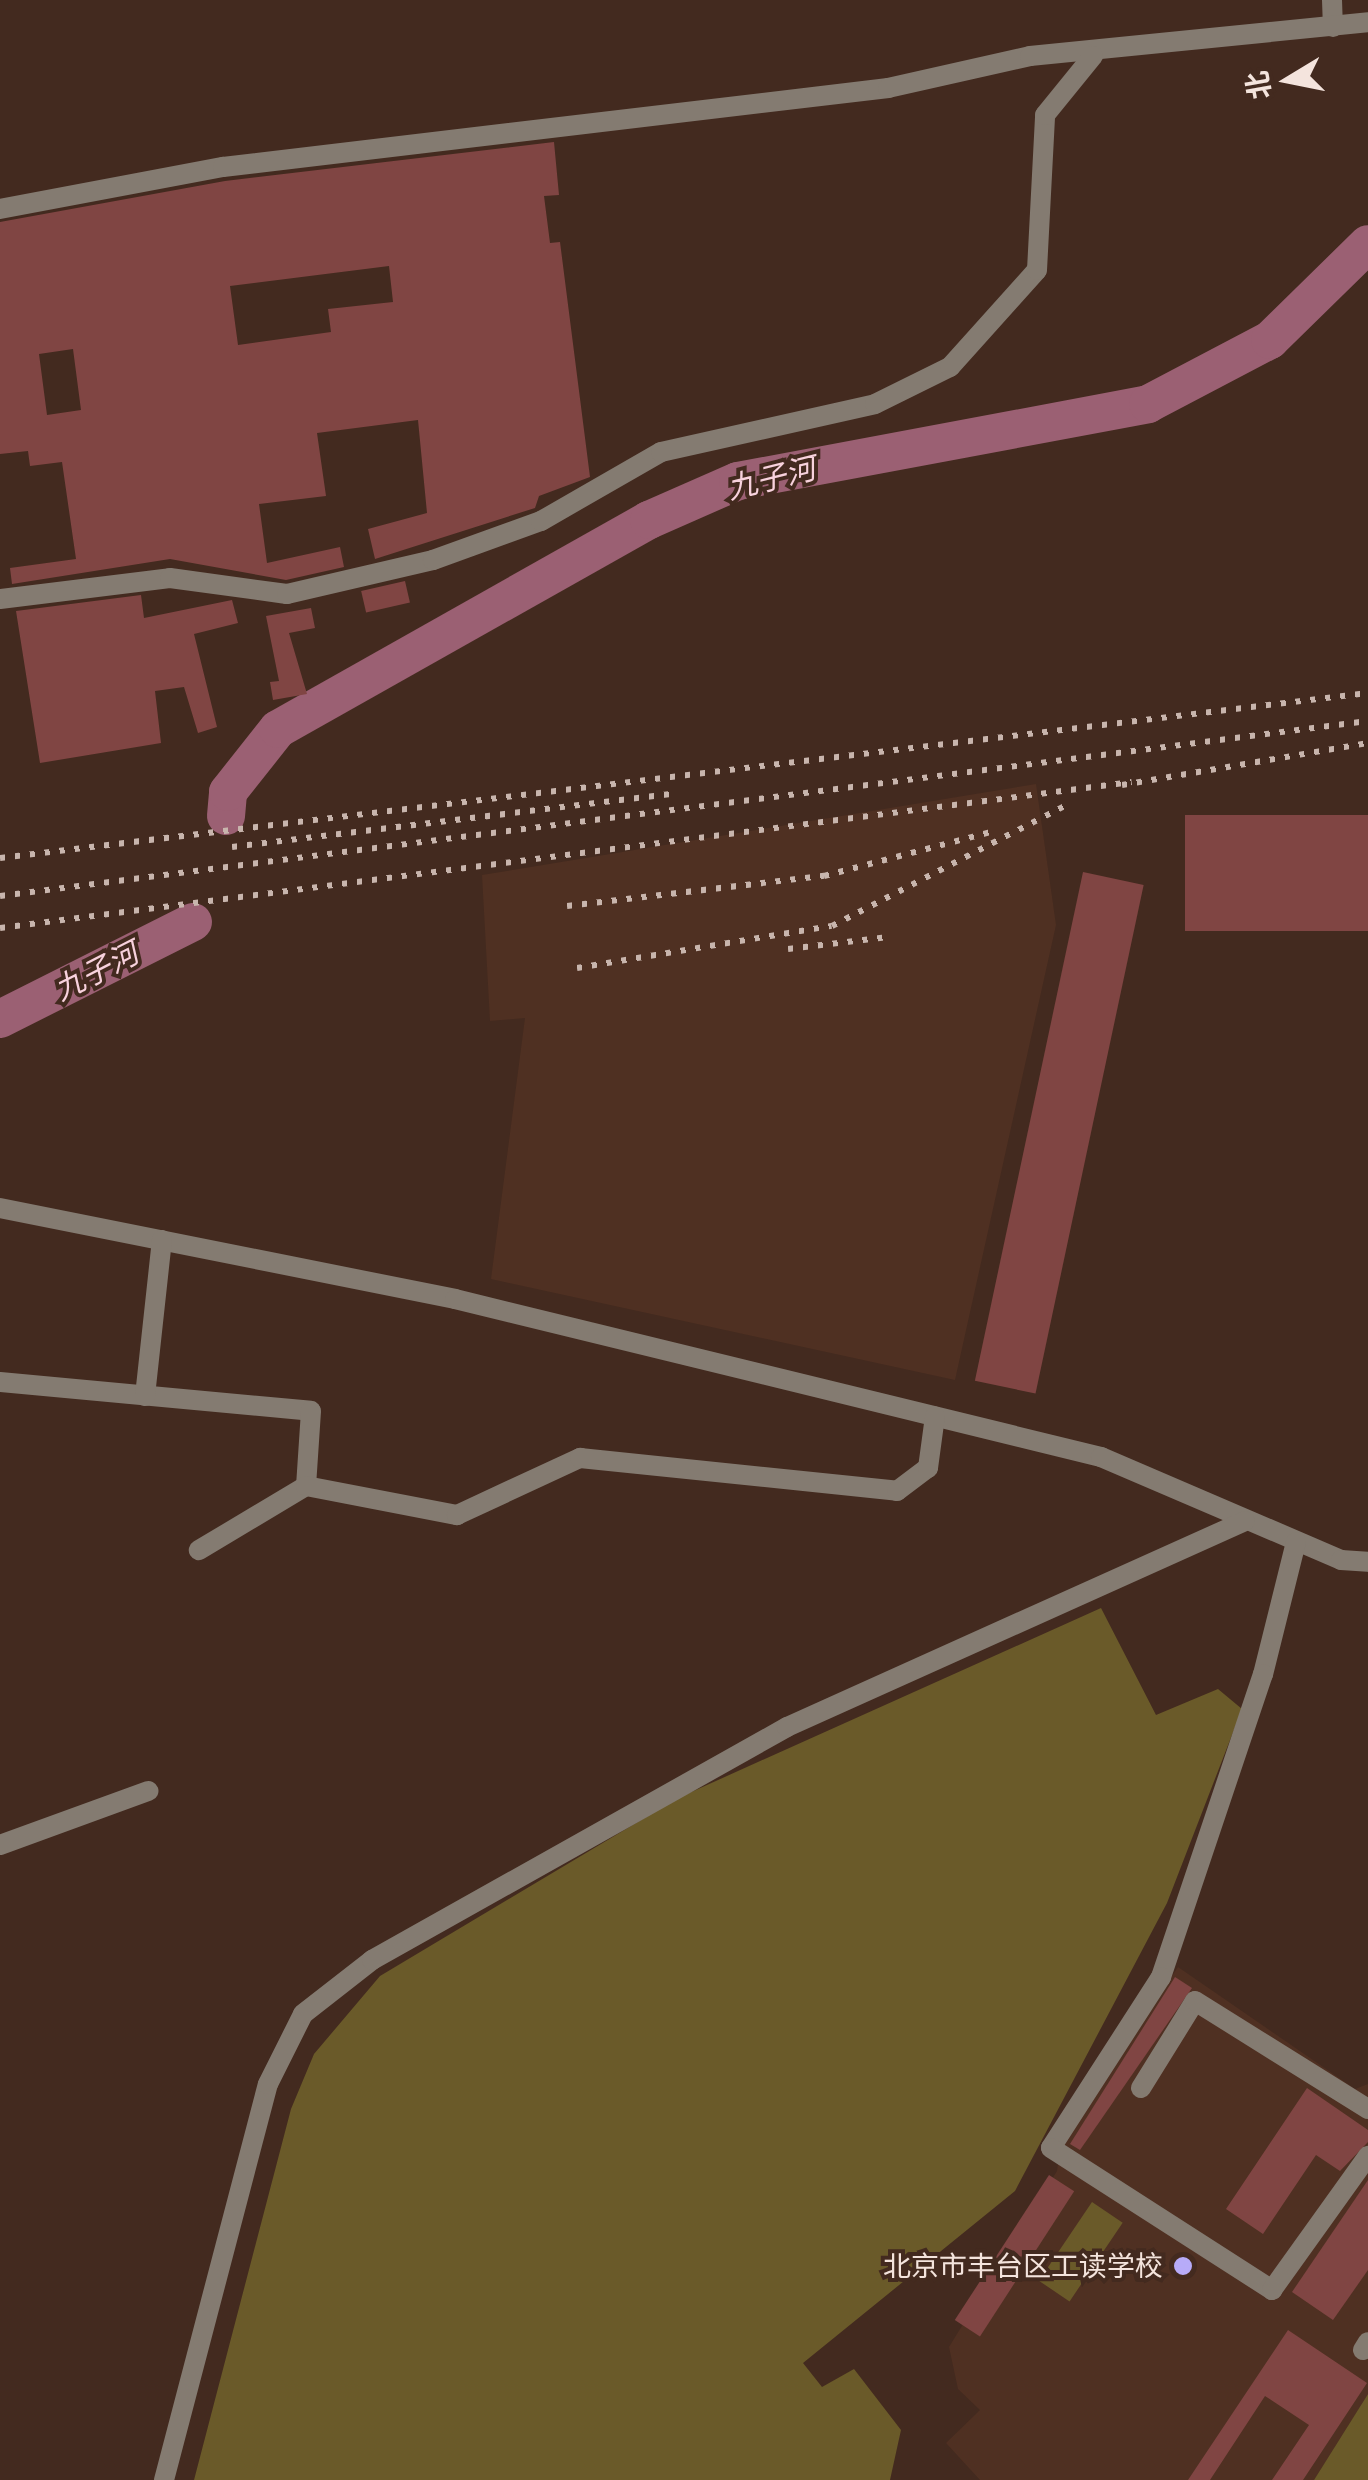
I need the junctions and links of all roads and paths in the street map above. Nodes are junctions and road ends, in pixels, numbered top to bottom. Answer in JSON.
{"nodes":[{"id":1,"x":1332,"y":0,"type":"edge"},
{"id":2,"x":1368,"y":22,"type":"edge"},
{"id":3,"x":1332,"y":27,"type":"junction"},
{"id":4,"x":1093,"y":56,"type":"junction"},
{"id":5,"x":0,"y":209,"type":"edge"},
{"id":6,"x":0,"y":599,"type":"edge"},
{"id":7,"x":0,"y":1208,"type":"edge"},
{"id":8,"x":162,"y":1240,"type":"junction"},
{"id":9,"x":0,"y":1382,"type":"edge"},
{"id":10,"x":146,"y":1396,"type":"junction"},
{"id":11,"x":935,"y":1416,"type":"junction"},
{"id":12,"x":306,"y":1486,"type":"junction"},
{"id":13,"x":1246,"y":1522,"type":"junction"},
{"id":14,"x":1296,"y":1542,"type":"junction"},
{"id":15,"x":199,"y":1550,"type":"dead end"},
{"id":16,"x":1341,"y":1560,"type":"junction"},
{"id":17,"x":1368,"y":1562,"type":"edge"},
{"id":18,"x":1368,"y":1580,"type":"edge"},
{"id":19,"x":148,"y":1791,"type":"dead end"},
{"id":20,"x":0,"y":1845,"type":"edge"},
{"id":21,"x":1141,"y":2088,"type":"dead end"},
{"id":22,"x":1368,"y":2109,"type":"edge"},
{"id":23,"x":1368,"y":2156,"type":"edge"},
{"id":24,"x":164,"y":2480,"type":"edge"}],
"edges":[{"from":1,"to":3,"type":"street"},
{"from":2,"to":3,"type":"street"},
{"from":3,"to":4,"type":"street"},
{"from":4,"to":5,"type":"street"},
{"from":4,"to":6,"type":"street"},
{"from":7,"to":8,"type":"street"},
{"from":8,"to":10,"type":"street"},
{"from":8,"to":11,"type":"street"},
{"from":9,"to":10,"type":"street"},
{"from":10,"to":12,"type":"street"},
{"from":11,"to":12,"type":"street"},
{"from":11,"to":13,"type":"street"},
{"from":12,"to":15,"type":"street"},
{"from":13,"to":14,"type":"street"},
{"from":13,"to":24,"type":"street"},
{"from":14,"to":16,"type":"street"},
{"from":14,"to":23,"type":"street"},
{"from":16,"to":17,"type":"street"},
{"from":16,"to":18,"type":"street"},
{"from":19,"to":20,"type":"street"},
{"from":21,"to":22,"type":"street"}]}
